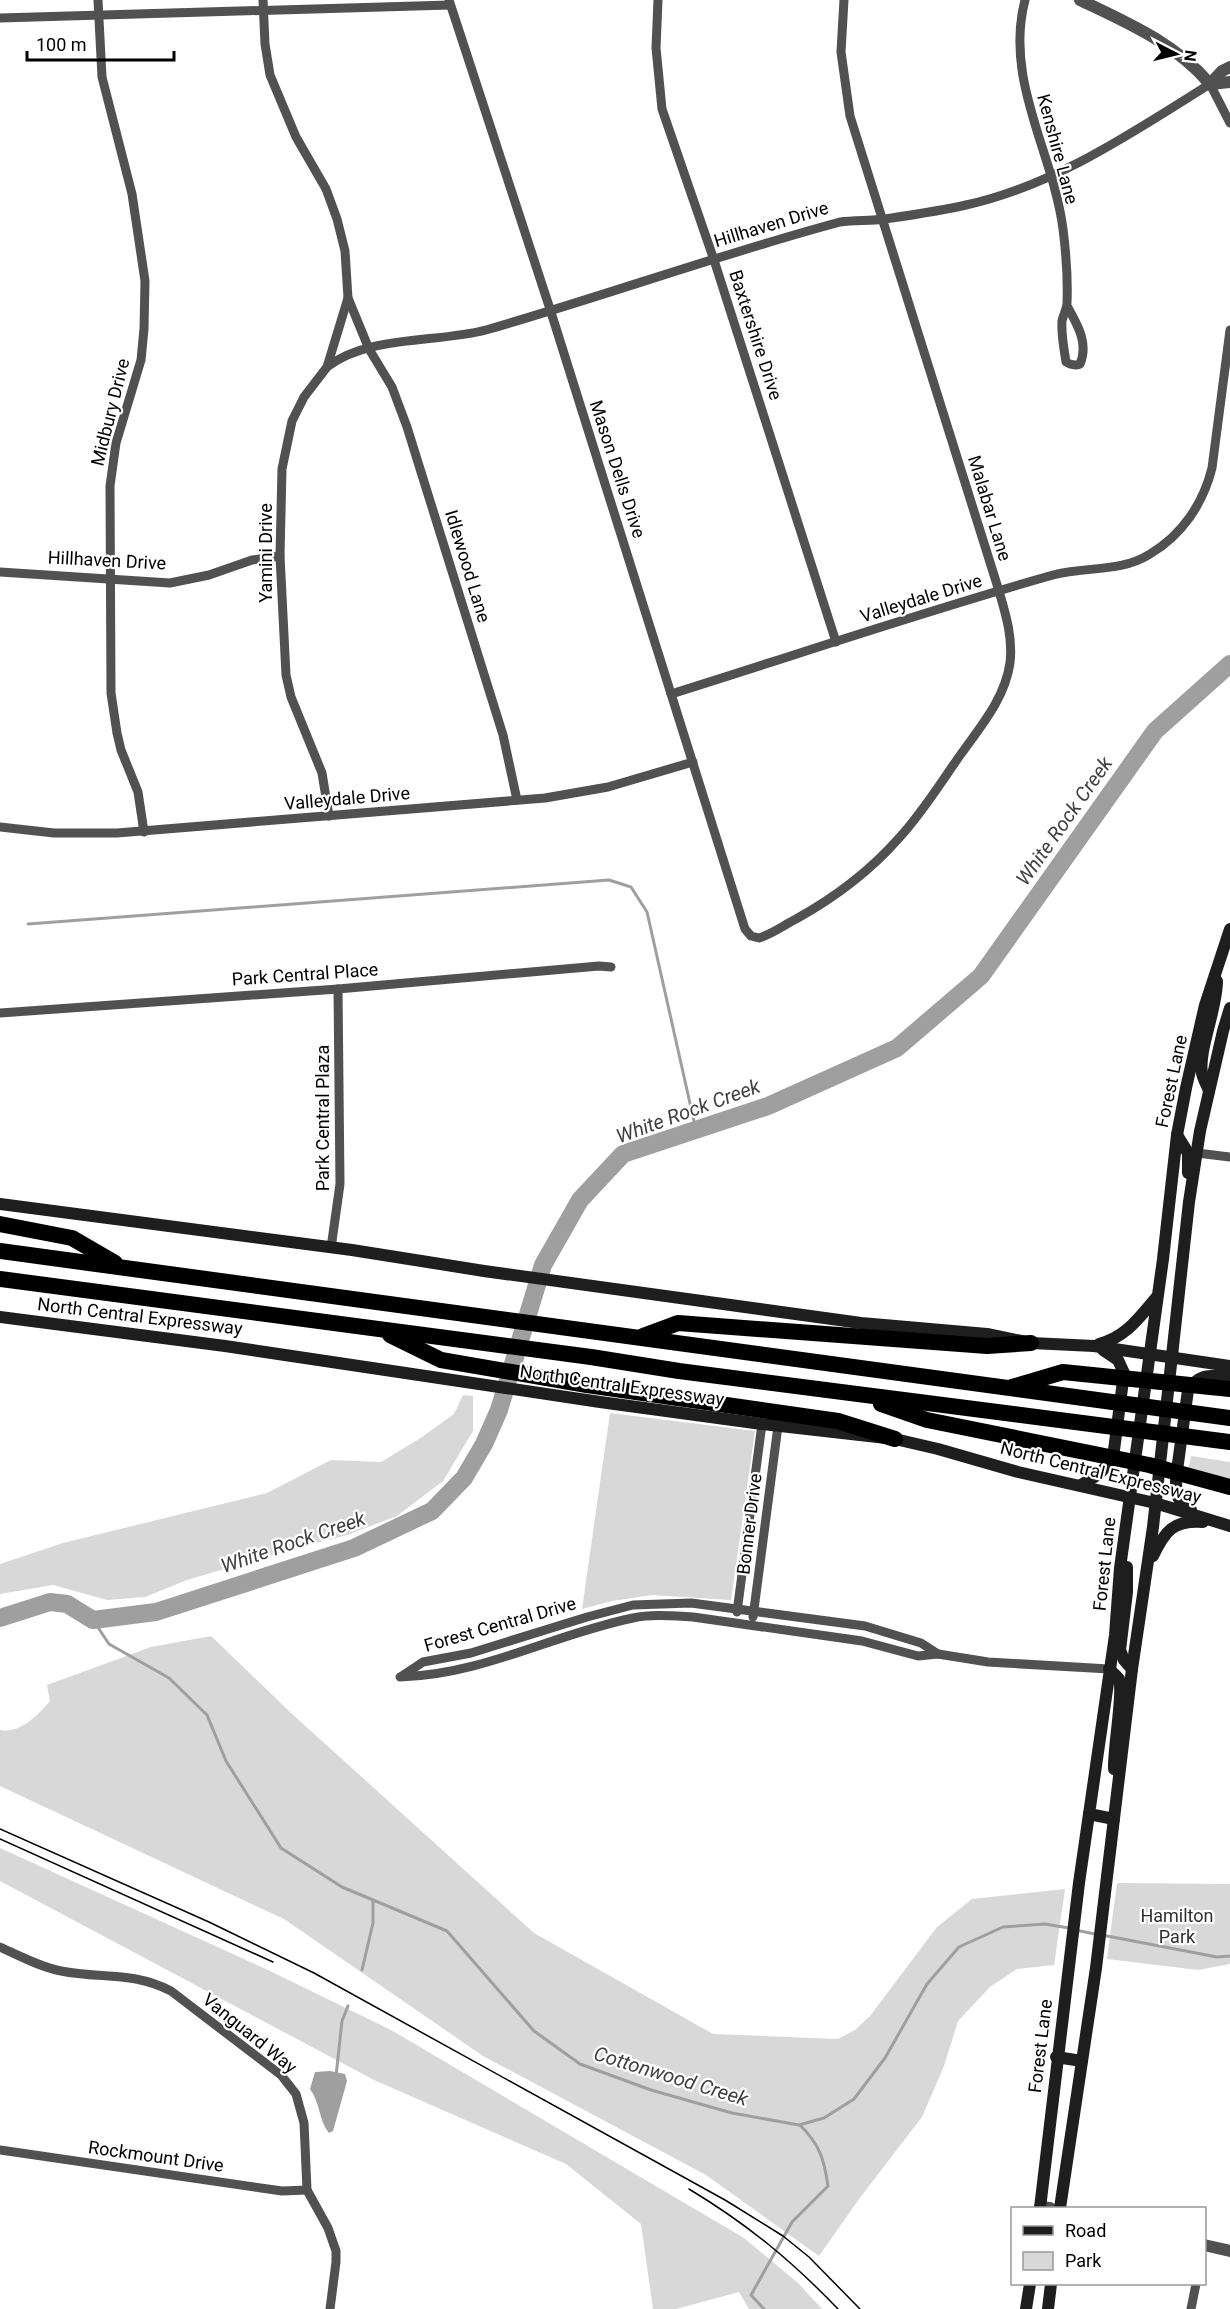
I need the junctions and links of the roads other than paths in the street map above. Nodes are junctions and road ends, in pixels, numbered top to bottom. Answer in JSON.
{"nodes":[{"id":1,"x":98,"y":0,"type":"edge"},
{"id":2,"x":263,"y":0,"type":"edge"},
{"id":3,"x":658,"y":0,"type":"edge"},
{"id":4,"x":844,"y":0,"type":"edge"},
{"id":5,"x":1025,"y":0,"type":"edge"},
{"id":6,"x":1080,"y":0,"type":"edge"},
{"id":7,"x":449,"y":2,"type":"edge"},
{"id":8,"x":263,"y":10,"type":"junction"},
{"id":9,"x":99,"y":15,"type":"junction"},
{"id":10,"x":0,"y":18,"type":"edge"},
{"id":11,"x":1230,"y":67,"type":"edge"},
{"id":12,"x":1230,"y":82,"type":"edge"},
{"id":13,"x":1210,"y":84,"type":"junction"},
{"id":14,"x":1230,"y":123,"type":"edge"},
{"id":15,"x":1050,"y":178,"type":"junction"},
{"id":16,"x":883,"y":219,"type":"junction"},
{"id":17,"x":714,"y":260,"type":"junction"},
{"id":18,"x":348,"y":298,"type":"junction"},
{"id":19,"x":1067,"y":306,"type":"junction"},
{"id":20,"x":550,"y":309,"type":"junction"},
{"id":21,"x":1230,"y":330,"type":"edge"},
{"id":22,"x":369,"y":349,"type":"junction"},
{"id":23,"x":327,"y":367,"type":"junction"},
{"id":24,"x":280,"y":556,"type":"junction"},
{"id":25,"x":0,"y":572,"type":"edge"},
{"id":26,"x":111,"y":579,"type":"junction"},
{"id":27,"x":999,"y":591,"type":"junction"},
{"id":28,"x":836,"y":642,"type":"junction"},
{"id":29,"x":671,"y":694,"type":"junction"},
{"id":30,"x":693,"y":762,"type":"junction"},
{"id":31,"x":517,"y":801,"type":"junction"},
{"id":32,"x":329,"y":816,"type":"junction"},
{"id":33,"x":0,"y":827,"type":"edge"},
{"id":34,"x":144,"y":831,"type":"junction"},
{"id":35,"x":1230,"y":929,"type":"edge"},
{"id":36,"x":763,"y":937,"type":"joint"},
{"id":37,"x":1217,"y":965,"type":"junction"},
{"id":38,"x":611,"y":967,"type":"dead end"},
{"id":39,"x":338,"y":989,"type":"junction"},
{"id":40,"x":1230,"y":1008,"type":"edge"},
{"id":41,"x":0,"y":1013,"type":"edge"},
{"id":42,"x":1209,"y":1091,"type":"junction"},
{"id":43,"x":1200,"y":1131,"type":"junction"},
{"id":44,"x":1177,"y":1135,"type":"junction"},
{"id":45,"x":1197,"y":1153,"type":"junction"},
{"id":46,"x":1230,"y":1157,"type":"edge"},
{"id":47,"x":1190,"y":1202,"type":"junction"},
{"id":48,"x":0,"y":1204,"type":"edge"},
{"id":49,"x":0,"y":1224,"type":"edge"},
{"id":50,"x":331,"y":1248,"type":"junction"},
{"id":51,"x":0,"y":1251,"type":"edge"},
{"id":52,"x":124,"y":1268,"type":"junction"},
{"id":53,"x":0,"y":1279,"type":"edge"},
{"id":54,"x":1157,"y":1297,"type":"junction"},
{"id":55,"x":0,"y":1317,"type":"edge"},
{"id":56,"x":375,"y":1329,"type":"junction"},
{"id":57,"x":640,"y":1338,"type":"junction"},
{"id":58,"x":1031,"y":1343,"type":"junction"},
{"id":59,"x":1094,"y":1346,"type":"junction"},
{"id":60,"x":1150,"y":1353,"type":"junction"},
{"id":61,"x":1173,"y":1357,"type":"junction"},
{"id":62,"x":1230,"y":1366,"type":"edge"},
{"id":63,"x":1230,"y":1376,"type":"edge"},
{"id":64,"x":1006,"y":1388,"type":"junction"},
{"id":65,"x":1230,"y":1389,"type":"edge"},
{"id":66,"x":846,"y":1393,"type":"junction"},
{"id":67,"x":1226,"y":1417,"type":"edge"},
{"id":68,"x":762,"y":1424,"type":"junction"},
{"id":69,"x":778,"y":1426,"type":"junction"},
{"id":70,"x":896,"y":1440,"type":"junction"},
{"id":71,"x":1230,"y":1443,"type":"edge"},
{"id":72,"x":1081,"y":1485,"type":"junction"},
{"id":73,"x":1230,"y":1487,"type":"edge"},
{"id":74,"x":1129,"y":1497,"type":"junction"},
{"id":75,"x":1155,"y":1503,"type":"junction"},
{"id":76,"x":1225,"y":1524,"type":"edge"},
{"id":77,"x":1123,"y":1545,"type":"junction"},
{"id":78,"x":1145,"y":1580,"type":"junction"},
{"id":79,"x":737,"y":1609,"type":"junction"},
{"id":80,"x":754,"y":1611,"type":"junction"},
{"id":81,"x":587,"y":1617,"type":"junction"},
{"id":82,"x":735,"y":1623,"type":"junction"},
{"id":83,"x":752,"y":1625,"type":"junction"},
{"id":84,"x":589,"y":1629,"type":"junction"},
{"id":85,"x":938,"y":1654,"type":"junction"},
{"id":86,"x":1109,"y":1669,"type":"junction"},
{"id":87,"x":1132,"y":1669,"type":"junction"},
{"id":88,"x":1117,"y":1787,"type":"junction"},
{"id":89,"x":1089,"y":1814,"type":"junction"},
{"id":90,"x":1114,"y":1819,"type":"junction"},
{"id":91,"x":0,"y":1947,"type":"edge"},
{"id":92,"x":1056,"y":2057,"type":"junction"},
{"id":93,"x":1082,"y":2061,"type":"junction"},
{"id":94,"x":0,"y":2151,"type":"edge"},
{"id":95,"x":307,"y":2190,"type":"junction"},
{"id":96,"x":1043,"y":2207,"type":"edge"},
{"id":97,"x":1060,"y":2207,"type":"edge"},
{"id":98,"x":1206,"y":2246,"type":"edge"},
{"id":99,"x":1230,"y":2251,"type":"edge"},
{"id":100,"x":1030,"y":2285,"type":"edge"},
{"id":101,"x":1051,"y":2285,"type":"edge"},
{"id":102,"x":1196,"y":2285,"type":"edge"},
{"id":103,"x":330,"y":2309,"type":"edge"},
{"id":104,"x":1026,"y":2309,"type":"edge"},
{"id":105,"x":1048,"y":2309,"type":"edge"},
{"id":106,"x":1191,"y":2309,"type":"edge"}],
"edges":[{"from":1,"to":9,"type":"street","name":"Midbury Drive"},
{"from":2,"to":8,"type":"street","name":"Yamini Drive"},
{"from":3,"to":17,"type":"street","name":"Baxtershire Drive"},
{"from":4,"to":16,"type":"street","name":"Malabar Lane"},
{"from":5,"to":15,"type":"street","name":"Kenshire Lane"},
{"from":6,"to":13,"type":"street"},
{"from":7,"to":8,"type":"street"},
{"from":7,"to":20,"type":"street","name":"Mason Dells Drive"},
{"from":8,"to":9,"type":"street"},
{"from":8,"to":18,"type":"street","name":"Yamini Drive"},
{"from":9,"to":10,"type":"street"},
{"from":9,"to":26,"type":"street","name":"Midbury Drive"},
{"from":11,"to":13,"type":"street","name":"Hillhaven Drive"},
{"from":12,"to":13,"type":"street","name":"Hillhaven Drive"},
{"from":13,"to":14,"type":"street"},
{"from":13,"to":15,"type":"street","name":"Hillhaven Drive"},
{"from":15,"to":16,"type":"street","name":"Hillhaven Drive"},
{"from":15,"to":19,"type":"street","name":"Kenshire Lane"},
{"from":16,"to":17,"type":"street","name":"Hillhaven Drive"},
{"from":16,"to":27,"type":"street","name":"Malabar Lane"},
{"from":17,"to":20,"type":"street","name":"Hillhaven Drive"},
{"from":17,"to":28,"type":"street","name":"Baxtershire Drive"},
{"from":18,"to":22,"type":"street","name":"Yamini Drive"},
{"from":18,"to":23,"type":"street","name":"Yamini Drive"},
{"from":19,"to":19,"type":"street","name":"Kenshire Lane"},
{"from":20,"to":22,"type":"street","name":"Hillhaven Drive"},
{"from":20,"to":29,"type":"street","name":"Mason Dells Drive"},
{"from":21,"to":27,"type":"street","name":"Valleydale Drive"},
{"from":22,"to":23,"type":"street","name":"Hillhaven Drive"},
{"from":22,"to":31,"type":"street","name":"Idlewood Lane"},
{"from":23,"to":24,"type":"street","name":"Yamini Drive"},
{"from":24,"to":26,"type":"street","name":"Hillhaven Drive"},
{"from":24,"to":32,"type":"street","name":"Yamini Drive"},
{"from":25,"to":26,"type":"street","name":"Hillhaven Drive"},
{"from":26,"to":34,"type":"street","name":"Midbury Drive"},
{"from":27,"to":28,"type":"street","name":"Valleydale Drive"},
{"from":27,"to":36,"type":"street","name":"Malabar Lane"},
{"from":28,"to":29,"type":"street","name":"Valleydale Drive"},
{"from":29,"to":30,"type":"street","name":"Mason Dells Drive"},
{"from":30,"to":31,"type":"street","name":"Valleydale Drive"},
{"from":30,"to":36,"type":"street","name":"Mason Dells Drive"},
{"from":31,"to":32,"type":"street","name":"Valleydale Drive"},
{"from":32,"to":34,"type":"street","name":"Valleydale Drive"},
{"from":33,"to":34,"type":"street","name":"Valleydale Drive"},
{"from":35,"to":37,"type":"main road","name":"Forest Lane"},
{"from":37,"to":42,"type":"main road"},
{"from":37,"to":44,"type":"main road","name":"Forest Lane"},
{"from":38,"to":39,"type":"street","name":"Park Central Place"},
{"from":39,"to":41,"type":"street","name":"Park Central Place"},
{"from":39,"to":50,"type":"street","name":"Park Central Plaza"},
{"from":40,"to":42,"type":"main road"},
{"from":42,"to":43,"type":"main road"},
{"from":43,"to":44,"type":"main road"},
{"from":43,"to":45,"type":"main road"},
{"from":44,"to":47,"type":"main road"},
{"from":44,"to":54,"type":"main road","name":"Forest Lane"},
{"from":45,"to":46,"type":"street"},
{"from":45,"to":47,"type":"main road"},
{"from":47,"to":61,"type":"main road"},
{"from":48,"to":50,"type":"main road"},
{"from":49,"to":52,"type":"highway"},
{"from":50,"to":58,"type":"main road"},
{"from":51,"to":52,"type":"highway"},
{"from":52,"to":57,"type":"highway"},
{"from":53,"to":56,"type":"highway","name":"North Central Expressway"},
{"from":54,"to":59,"type":"main road"},
{"from":54,"to":60,"type":"main road","name":"Forest Lane"},
{"from":55,"to":68,"type":"main road","name":"North Central Expressway"},
{"from":56,"to":66,"type":"highway","name":"North Central Expressway"},
{"from":56,"to":70,"type":"highway"},
{"from":57,"to":58,"type":"highway"},
{"from":57,"to":64,"type":"highway"},
{"from":58,"to":59,"type":"main road"},
{"from":59,"to":60,"type":"main road"},
{"from":59,"to":72,"type":"main road"},
{"from":60,"to":61,"type":"main road"},
{"from":60,"to":74,"type":"main road","name":"Forest Lane"},
{"from":61,"to":62,"type":"main road"},
{"from":61,"to":75,"type":"main road"},
{"from":63,"to":76,"type":"main road"},
{"from":64,"to":65,"type":"highway"},
{"from":64,"to":67,"type":"highway"},
{"from":66,"to":71,"type":"highway","name":"North Central Expressway"},
{"from":66,"to":73,"type":"highway"},
{"from":68,"to":69,"type":"main road","name":"North Central Expressway"},
{"from":68,"to":79,"type":"street","name":"Bonner Drive"},
{"from":69,"to":70,"type":"main road","name":"North Central Expressway"},
{"from":69,"to":80,"type":"street","name":"Bonner Drive"},
{"from":70,"to":72,"type":"main road","name":"North Central Expressway"},
{"from":72,"to":74,"type":"main road","name":"North Central Expressway"},
{"from":74,"to":75,"type":"main road","name":"North Central Expressway"},
{"from":74,"to":77,"type":"main road","name":"Forest Lane"},
{"from":75,"to":76,"type":"main road","name":"North Central Expressway"},
{"from":75,"to":78,"type":"main road"},
{"from":76,"to":78,"type":"main road"},
{"from":77,"to":86,"type":"main road","name":"Forest Lane"},
{"from":77,"to":87,"type":"main road"},
{"from":78,"to":87,"type":"main road"},
{"from":79,"to":80,"type":"street","name":"Forest Central Drive"},
{"from":79,"to":81,"type":"street","name":"Forest Central Drive"},
{"from":79,"to":82,"type":"street","name":"Bonner Drive"},
{"from":80,"to":83,"type":"street","name":"Bonner Drive"},
{"from":80,"to":85,"type":"street","name":"Forest Central Drive"},
{"from":81,"to":84,"type":"street"},
{"from":81,"to":84,"type":"street","name":"Forest Central Drive"},
{"from":82,"to":83,"type":"street","name":"Forest Central Drive"},
{"from":82,"to":84,"type":"street","name":"Forest Central Drive"},
{"from":83,"to":85,"type":"street","name":"Forest Central Drive"},
{"from":85,"to":86,"type":"street","name":"Forest Central Drive"},
{"from":86,"to":88,"type":"main road"},
{"from":86,"to":89,"type":"main road","name":"Forest Lane"},
{"from":87,"to":88,"type":"main road"},
{"from":88,"to":90,"type":"main road"},
{"from":89,"to":90,"type":"main road"},
{"from":89,"to":92,"type":"main road","name":"Forest Lane"},
{"from":90,"to":93,"type":"main road"},
{"from":91,"to":95,"type":"street","name":"Vanguard Way"},
{"from":92,"to":93,"type":"main road"},
{"from":92,"to":96,"type":"main road","name":"Forest Lane"},
{"from":93,"to":97,"type":"main road"},
{"from":94,"to":95,"type":"street","name":"Rockmount Drive"},
{"from":95,"to":103,"type":"street","name":"Vanguard Way"},
{"from":98,"to":99,"type":"street"},
{"from":100,"to":104,"type":"main road"},
{"from":101,"to":105,"type":"main road"},
{"from":102,"to":106,"type":"street"}]}
